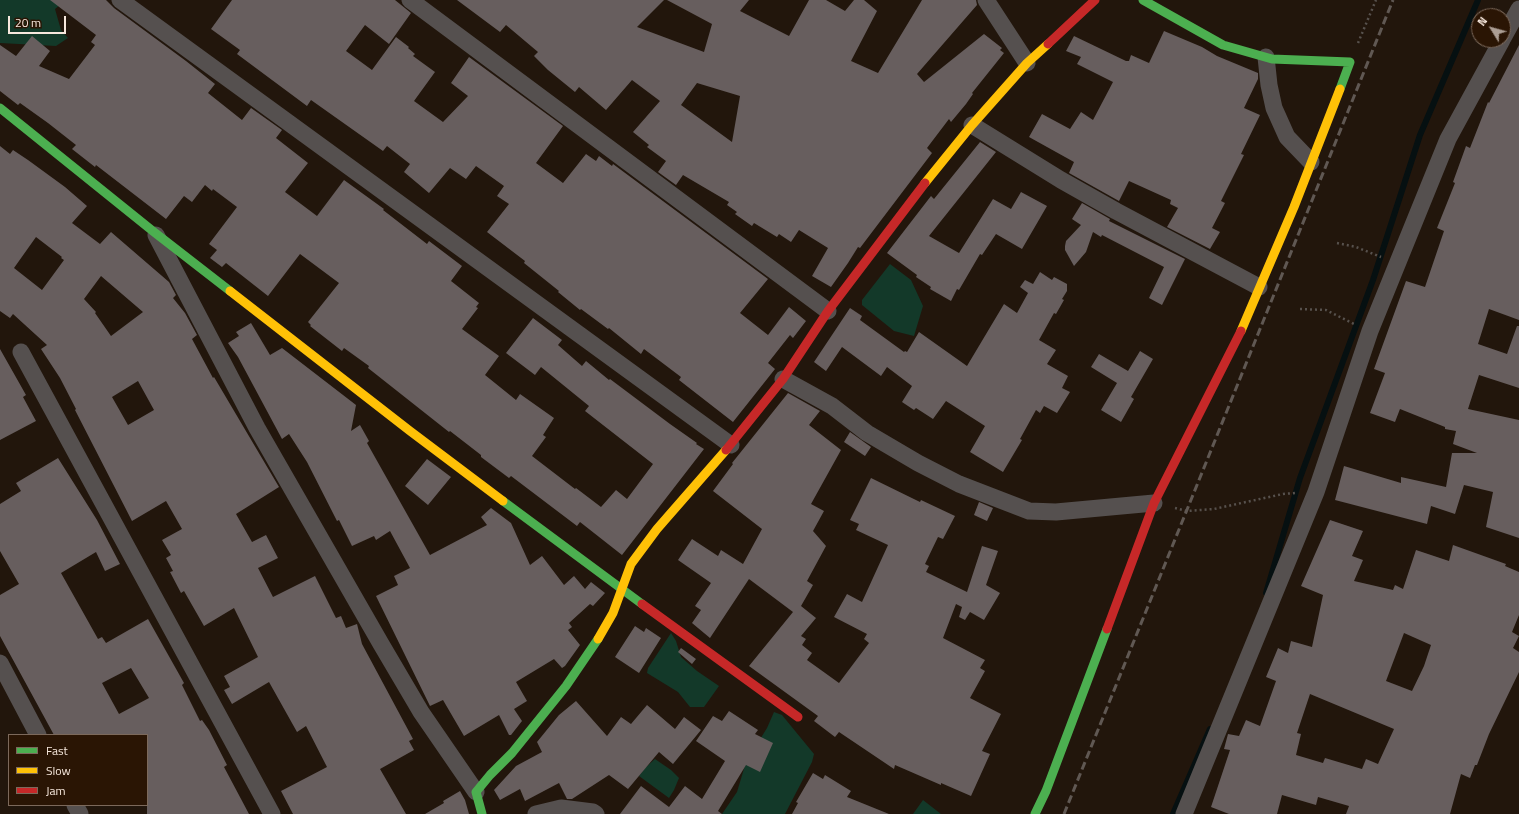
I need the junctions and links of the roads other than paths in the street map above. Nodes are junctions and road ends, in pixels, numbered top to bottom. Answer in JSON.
{"nodes":[{"id":1,"x":120,"y":0,"type":"edge"},
{"id":2,"x":410,"y":0,"type":"edge"},
{"id":3,"x":986,"y":0,"type":"edge"},
{"id":4,"x":1095,"y":0,"type":"edge"},
{"id":5,"x":1143,"y":0,"type":"edge"},
{"id":6,"x":1519,"y":9,"type":"edge"},
{"id":7,"x":1511,"y":23,"type":"edge"},
{"id":8,"x":1497,"y":48,"type":"edge"},
{"id":9,"x":1266,"y":57,"type":"junction"},
{"id":10,"x":1027,"y":63,"type":"junction"},
{"id":11,"x":0,"y":108,"type":"edge"},
{"id":12,"x":972,"y":125,"type":"junction"},
{"id":13,"x":1311,"y":162,"type":"junction"},
{"id":14,"x":154,"y":232,"type":"junction"},
{"id":15,"x":1259,"y":287,"type":"junction"},
{"id":16,"x":828,"y":311,"type":"junction"},
{"id":17,"x":21,"y":352,"type":"dead end"},
{"id":18,"x":783,"y":379,"type":"junction"},
{"id":19,"x":731,"y":445,"type":"junction"},
{"id":20,"x":1154,"y":503,"type":"junction"},
{"id":21,"x":622,"y":590,"type":"junction"},
{"id":22,"x":0,"y":663,"type":"edge"},
{"id":23,"x":798,"y":717,"type":"dead end"},
{"id":24,"x":37,"y":734,"type":"edge"},
{"id":25,"x":476,"y":792,"type":"junction"},
{"id":26,"x":272,"y":814,"type":"edge"},
{"id":27,"x":482,"y":814,"type":"edge"},
{"id":28,"x":536,"y":814,"type":"edge"},
{"id":29,"x":596,"y":814,"type":"edge"},
{"id":30,"x":1035,"y":814,"type":"edge"},
{"id":31,"x":1184,"y":814,"type":"edge"}],
"edges":[{"from":1,"to":19,"type":"street"},
{"from":2,"to":16,"type":"street"},
{"from":3,"to":10,"type":"street"},
{"from":4,"to":10,"type":"street"},
{"from":5,"to":9,"type":"street"},
{"from":6,"to":7,"type":"street"},
{"from":8,"to":31,"type":"street"},
{"from":9,"to":13,"type":"street"},
{"from":9,"to":13,"type":"street"},
{"from":10,"to":12,"type":"street"},
{"from":11,"to":14,"type":"street"},
{"from":12,"to":15,"type":"street"},
{"from":12,"to":16,"type":"street"},
{"from":13,"to":15,"type":"street"},
{"from":14,"to":21,"type":"street"},
{"from":14,"to":25,"type":"street"},
{"from":15,"to":20,"type":"street"},
{"from":16,"to":18,"type":"street"},
{"from":17,"to":26,"type":"street"},
{"from":18,"to":19,"type":"street"},
{"from":18,"to":20,"type":"street"},
{"from":19,"to":21,"type":"street"},
{"from":20,"to":30,"type":"street"},
{"from":21,"to":23,"type":"street"},
{"from":21,"to":25,"type":"street"},
{"from":22,"to":24,"type":"street"},
{"from":25,"to":27,"type":"street"},
{"from":28,"to":29,"type":"street"}]}
